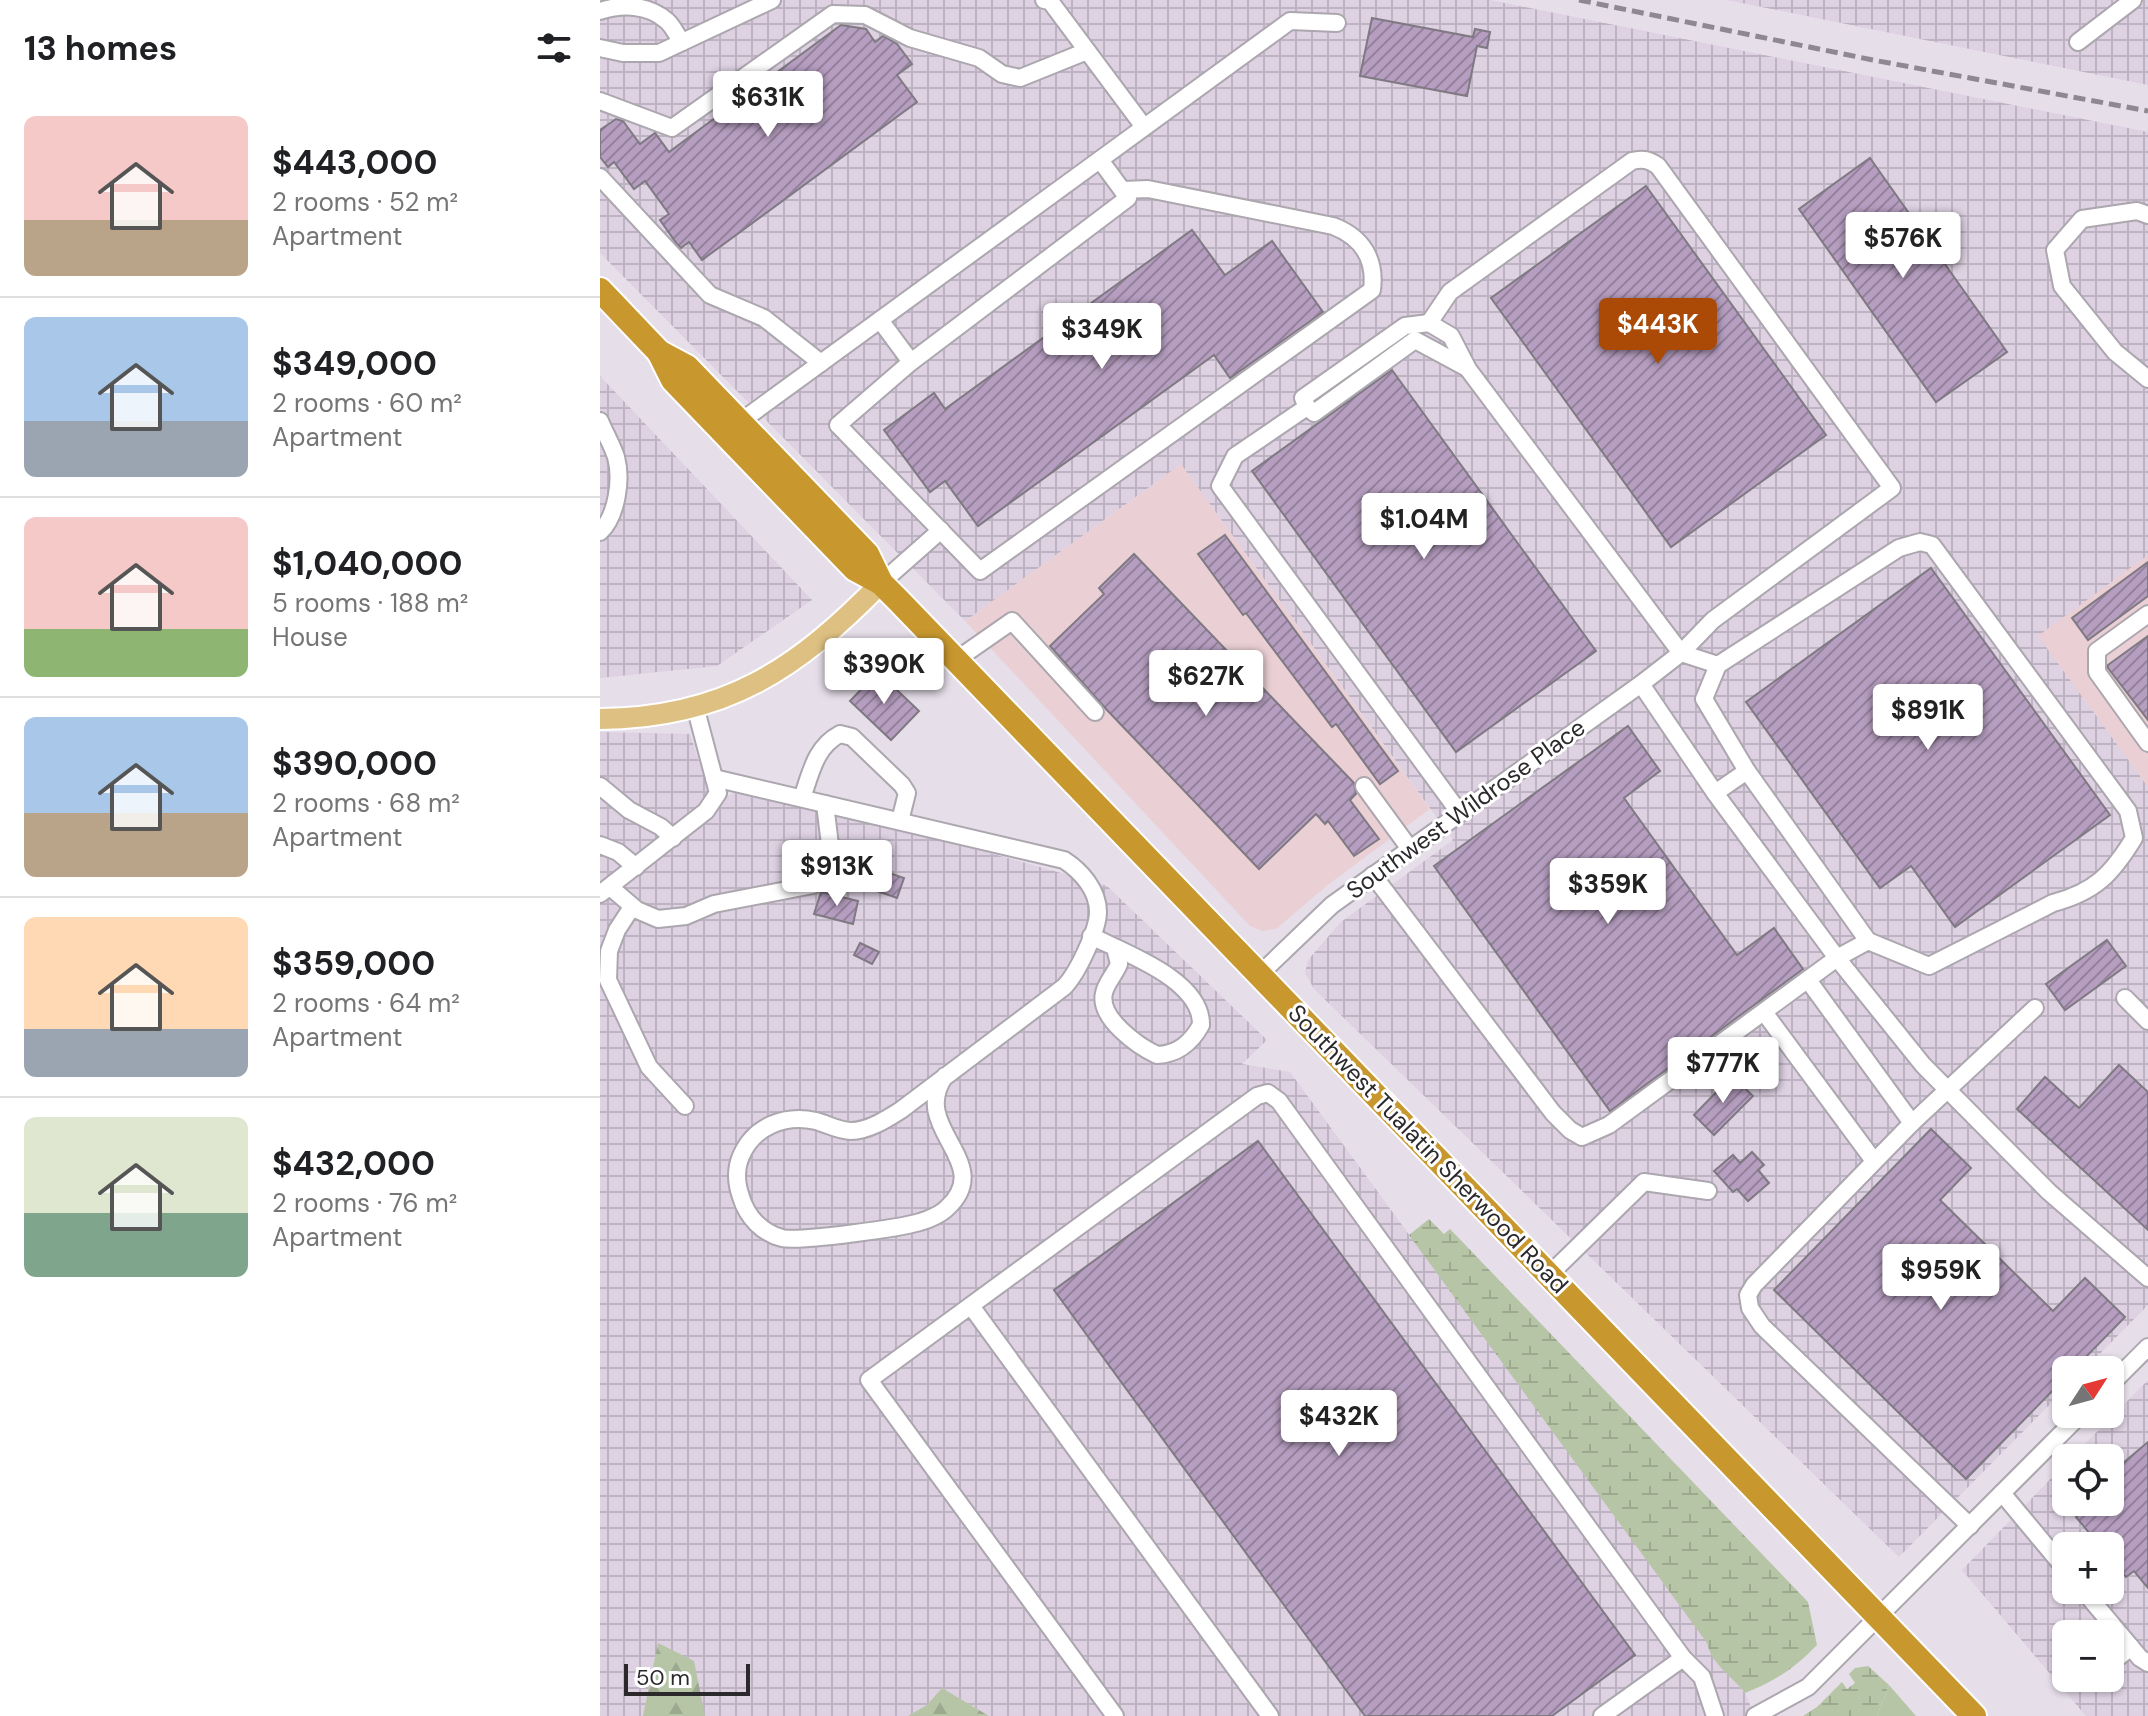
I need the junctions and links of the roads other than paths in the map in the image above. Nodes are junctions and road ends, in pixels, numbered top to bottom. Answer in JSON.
{"nodes":[{"id":1,"x":772,"y":0,"type":"edge"},
{"id":2,"x":1044,"y":0,"type":"edge"},
{"id":3,"x":2133,"y":0,"type":"edge"},
{"id":4,"x":600,"y":11,"type":"edge"},
{"id":5,"x":1337,"y":23,"type":"dead end"},
{"id":6,"x":682,"y":42,"type":"junction"},
{"id":7,"x":2078,"y":42,"type":"dead end"},
{"id":8,"x":600,"y":48,"type":"edge"},
{"id":9,"x":1087,"y":51,"type":"junction"},
{"id":10,"x":600,"y":101,"type":"edge"},
{"id":11,"x":1144,"y":127,"type":"junction"},
{"id":12,"x":1100,"y":160,"type":"junction"},
{"id":13,"x":600,"y":177,"type":"edge"},
{"id":14,"x":1122,"y":190,"type":"junction"},
{"id":15,"x":2148,"y":215,"type":"edge"},
{"id":16,"x":600,"y":290,"type":"edge"},
{"id":17,"x":880,"y":320,"type":"junction"},
{"id":18,"x":1429,"y":323,"type":"junction"},
{"id":19,"x":659,"y":352,"type":"junction"},
{"id":20,"x":911,"y":362,"type":"junction"},
{"id":21,"x":821,"y":363,"type":"junction"},
{"id":22,"x":1468,"y":369,"type":"junction"},
{"id":23,"x":2148,"y":379,"type":"edge"},
{"id":24,"x":1307,"y":407,"type":"junction"},
{"id":25,"x":600,"y":421,"type":"edge"},
{"id":26,"x":740,"y":422,"type":"junction"},
{"id":27,"x":941,"y":530,"type":"junction"},
{"id":28,"x":600,"y":532,"type":"edge"},
{"id":29,"x":881,"y":583,"type":"junction"},
{"id":30,"x":2148,"y":614,"type":"edge"},
{"id":31,"x":1681,"y":653,"type":"junction"},
{"id":32,"x":956,"y":660,"type":"junction"},
{"id":33,"x":1718,"y":665,"type":"junction"},
{"id":34,"x":1641,"y":684,"type":"junction"},
{"id":35,"x":695,"y":706,"type":"junction"},
{"id":36,"x":1095,"y":712,"type":"dead end"},
{"id":37,"x":600,"y":719,"type":"edge"},
{"id":38,"x":2148,"y":743,"type":"edge"},
{"id":39,"x":1747,"y":771,"type":"junction"},
{"id":40,"x":714,"y":778,"type":"junction"},
{"id":41,"x":600,"y":786,"type":"edge"},
{"id":42,"x":1364,"y":786,"type":"dead end"},
{"id":43,"x":1715,"y":793,"type":"junction"},
{"id":44,"x":802,"y":798,"type":"junction"},
{"id":45,"x":825,"y":804,"type":"junction"},
{"id":46,"x":1459,"y":812,"type":"junction"},
{"id":47,"x":900,"y":821,"type":"junction"},
{"id":48,"x":673,"y":838,"type":"junction"},
{"id":49,"x":600,"y":845,"type":"edge"},
{"id":50,"x":1410,"y":849,"type":"junction"},
{"id":51,"x":636,"y":867,"type":"junction"},
{"id":52,"x":1373,"y":875,"type":"junction"},
{"id":53,"x":605,"y":891,"type":"edge"},
{"id":54,"x":632,"y":907,"type":"junction"},
{"id":55,"x":1091,"y":936,"type":"junction"},
{"id":56,"x":1868,"y":941,"type":"junction"},
{"id":57,"x":1115,"y":948,"type":"junction"},
{"id":58,"x":1837,"y":958,"type":"junction"},
{"id":59,"x":1260,"y":974,"type":"junction"},
{"id":60,"x":1808,"y":980,"type":"junction"},
{"id":61,"x":2125,"y":998,"type":"dead end"},
{"id":62,"x":2035,"y":1008,"type":"dead end"},
{"id":63,"x":1764,"y":1012,"type":"junction"},
{"id":64,"x":2148,"y":1021,"type":"edge"},
{"id":65,"x":945,"y":1076,"type":"junction"},
{"id":66,"x":1948,"y":1088,"type":"junction"},
{"id":67,"x":685,"y":1106,"type":"dead end"},
{"id":68,"x":1912,"y":1123,"type":"junction"},
{"id":69,"x":1874,"y":1161,"type":"junction"},
{"id":70,"x":1708,"y":1191,"type":"dead end"},
{"id":71,"x":1549,"y":1275,"type":"junction"},
{"id":72,"x":2148,"y":1278,"type":"edge"},
{"id":73,"x":971,"y":1306,"type":"junction"},
{"id":74,"x":2148,"y":1347,"type":"edge"},
{"id":75,"x":2124,"y":1371,"type":"edge"},
{"id":76,"x":2067,"y":1428,"type":"edge"},
{"id":77,"x":2002,"y":1493,"type":"junction"},
{"id":78,"x":1970,"y":1526,"type":"junction"},
{"id":79,"x":2052,"y":1553,"type":"edge"},
{"id":80,"x":2095,"y":1604,"type":"edge"},
{"id":81,"x":1880,"y":1618,"type":"junction"},
{"id":82,"x":2131,"y":1647,"type":"junction"},
{"id":83,"x":2124,"y":1653,"type":"edge"},
{"id":84,"x":1683,"y":1658,"type":"junction"},
{"id":85,"x":2148,"y":1663,"type":"edge"},
{"id":86,"x":1115,"y":1716,"type":"edge"},
{"id":87,"x":1270,"y":1716,"type":"edge"},
{"id":88,"x":1602,"y":1716,"type":"edge"},
{"id":89,"x":1715,"y":1716,"type":"edge"},
{"id":90,"x":1755,"y":1716,"type":"edge"},
{"id":91,"x":1974,"y":1716,"type":"edge"}],
"edges":[{"from":1,"to":6,"type":"street"},
{"from":2,"to":9,"type":"street"},
{"from":3,"to":7,"type":"street"},
{"from":4,"to":6,"type":"street"},
{"from":5,"to":11,"type":"street"},
{"from":6,"to":8,"type":"street"},
{"from":9,"to":10,"type":"street"},
{"from":9,"to":11,"type":"street"},
{"from":11,"to":12,"type":"street"},
{"from":12,"to":14,"type":"street"},
{"from":12,"to":17,"type":"street"},
{"from":13,"to":21,"type":"street"},
{"from":14,"to":20,"type":"street"},
{"from":14,"to":27,"type":"street"},
{"from":15,"to":23,"type":"street"},
{"from":16,"to":19,"type":"highway","name":"Southwest Tualatin Sherwood Road"},
{"from":17,"to":20,"type":"street"},
{"from":17,"to":21,"type":"street"},
{"from":18,"to":22,"type":"street"},
{"from":18,"to":24,"type":"street"},
{"from":18,"to":31,"type":"street","name":"Southwest Wildrose Place"},
{"from":19,"to":26,"type":"highway","name":"Southwest Tualatin Sherwood Road"},
{"from":19,"to":29,"type":"highway","name":"Southwest Tualatin Sherwood Road"},
{"from":20,"to":27,"type":"street"},
{"from":21,"to":26,"type":"street"},
{"from":22,"to":24,"type":"street"},
{"from":22,"to":31,"type":"street"},
{"from":24,"to":46,"type":"street"},
{"from":25,"to":28,"type":"street"},
{"from":26,"to":29,"type":"highway","name":"Southwest Tualatin Sherwood Road"},
{"from":27,"to":29,"type":"street"},
{"from":29,"to":32,"type":"highway","name":"Southwest Tualatin Sherwood Road"},
{"from":29,"to":35,"type":"main road"},
{"from":30,"to":38,"type":"street"},
{"from":31,"to":33,"type":"street"},
{"from":31,"to":34,"type":"street","name":"Southwest Wildrose Place"},
{"from":32,"to":36,"type":"street"},
{"from":32,"to":59,"type":"highway","name":"Southwest Tualatin Sherwood Road"},
{"from":33,"to":39,"type":"street"},
{"from":33,"to":56,"type":"street"},
{"from":34,"to":43,"type":"street"},
{"from":34,"to":46,"type":"street","name":"Southwest Wildrose Place"},
{"from":35,"to":37,"type":"main road"},
{"from":35,"to":40,"type":"street"},
{"from":39,"to":43,"type":"street"},
{"from":39,"to":56,"type":"street"},
{"from":40,"to":44,"type":"street"},
{"from":40,"to":48,"type":"street"},
{"from":41,"to":48,"type":"street"},
{"from":42,"to":50,"type":"street"},
{"from":43,"to":58,"type":"street"},
{"from":44,"to":45,"type":"street"},
{"from":44,"to":47,"type":"street"},
{"from":45,"to":47,"type":"street"},
{"from":45,"to":54,"type":"street"},
{"from":46,"to":50,"type":"street","name":"Southwest Wildrose Place"},
{"from":47,"to":55,"type":"street"},
{"from":48,"to":51,"type":"street"},
{"from":49,"to":51,"type":"street"},
{"from":50,"to":52,"type":"street","name":"Southwest Wildrose Place"},
{"from":51,"to":53,"type":"street"},
{"from":52,"to":59,"type":"street","name":"Southwest Wildrose Place"},
{"from":52,"to":63,"type":"street"},
{"from":53,"to":54,"type":"street"},
{"from":54,"to":67,"type":"street"},
{"from":55,"to":57,"type":"street"},
{"from":55,"to":65,"type":"street"},
{"from":56,"to":58,"type":"street"},
{"from":57,"to":57,"type":"street"},
{"from":58,"to":60,"type":"street"},
{"from":58,"to":66,"type":"street"},
{"from":59,"to":71,"type":"highway","name":"Southwest Tualatin Sherwood Road"},
{"from":60,"to":63,"type":"street"},
{"from":60,"to":68,"type":"street"},
{"from":61,"to":64,"type":"street"},
{"from":62,"to":66,"type":"street"},
{"from":63,"to":69,"type":"street"},
{"from":65,"to":65,"type":"street"},
{"from":66,"to":68,"type":"street"},
{"from":66,"to":72,"type":"street"},
{"from":68,"to":69,"type":"street"},
{"from":69,"to":78,"type":"street"},
{"from":70,"to":71,"type":"street"},
{"from":71,"to":81,"type":"highway","name":"Southwest Tualatin Sherwood Road"},
{"from":73,"to":84,"type":"street"},
{"from":73,"to":86,"type":"street"},
{"from":73,"to":87,"type":"street"},
{"from":74,"to":75,"type":"street"},
{"from":76,"to":77,"type":"street"},
{"from":77,"to":78,"type":"street"},
{"from":77,"to":79,"type":"street"},
{"from":78,"to":81,"type":"street"},
{"from":80,"to":82,"type":"street"},
{"from":81,"to":90,"type":"street"},
{"from":81,"to":91,"type":"highway","name":"Southwest Tualatin Sherwood Road"},
{"from":82,"to":83,"type":"street"},
{"from":82,"to":85,"type":"street"},
{"from":84,"to":88,"type":"street"},
{"from":84,"to":89,"type":"street"}]}
